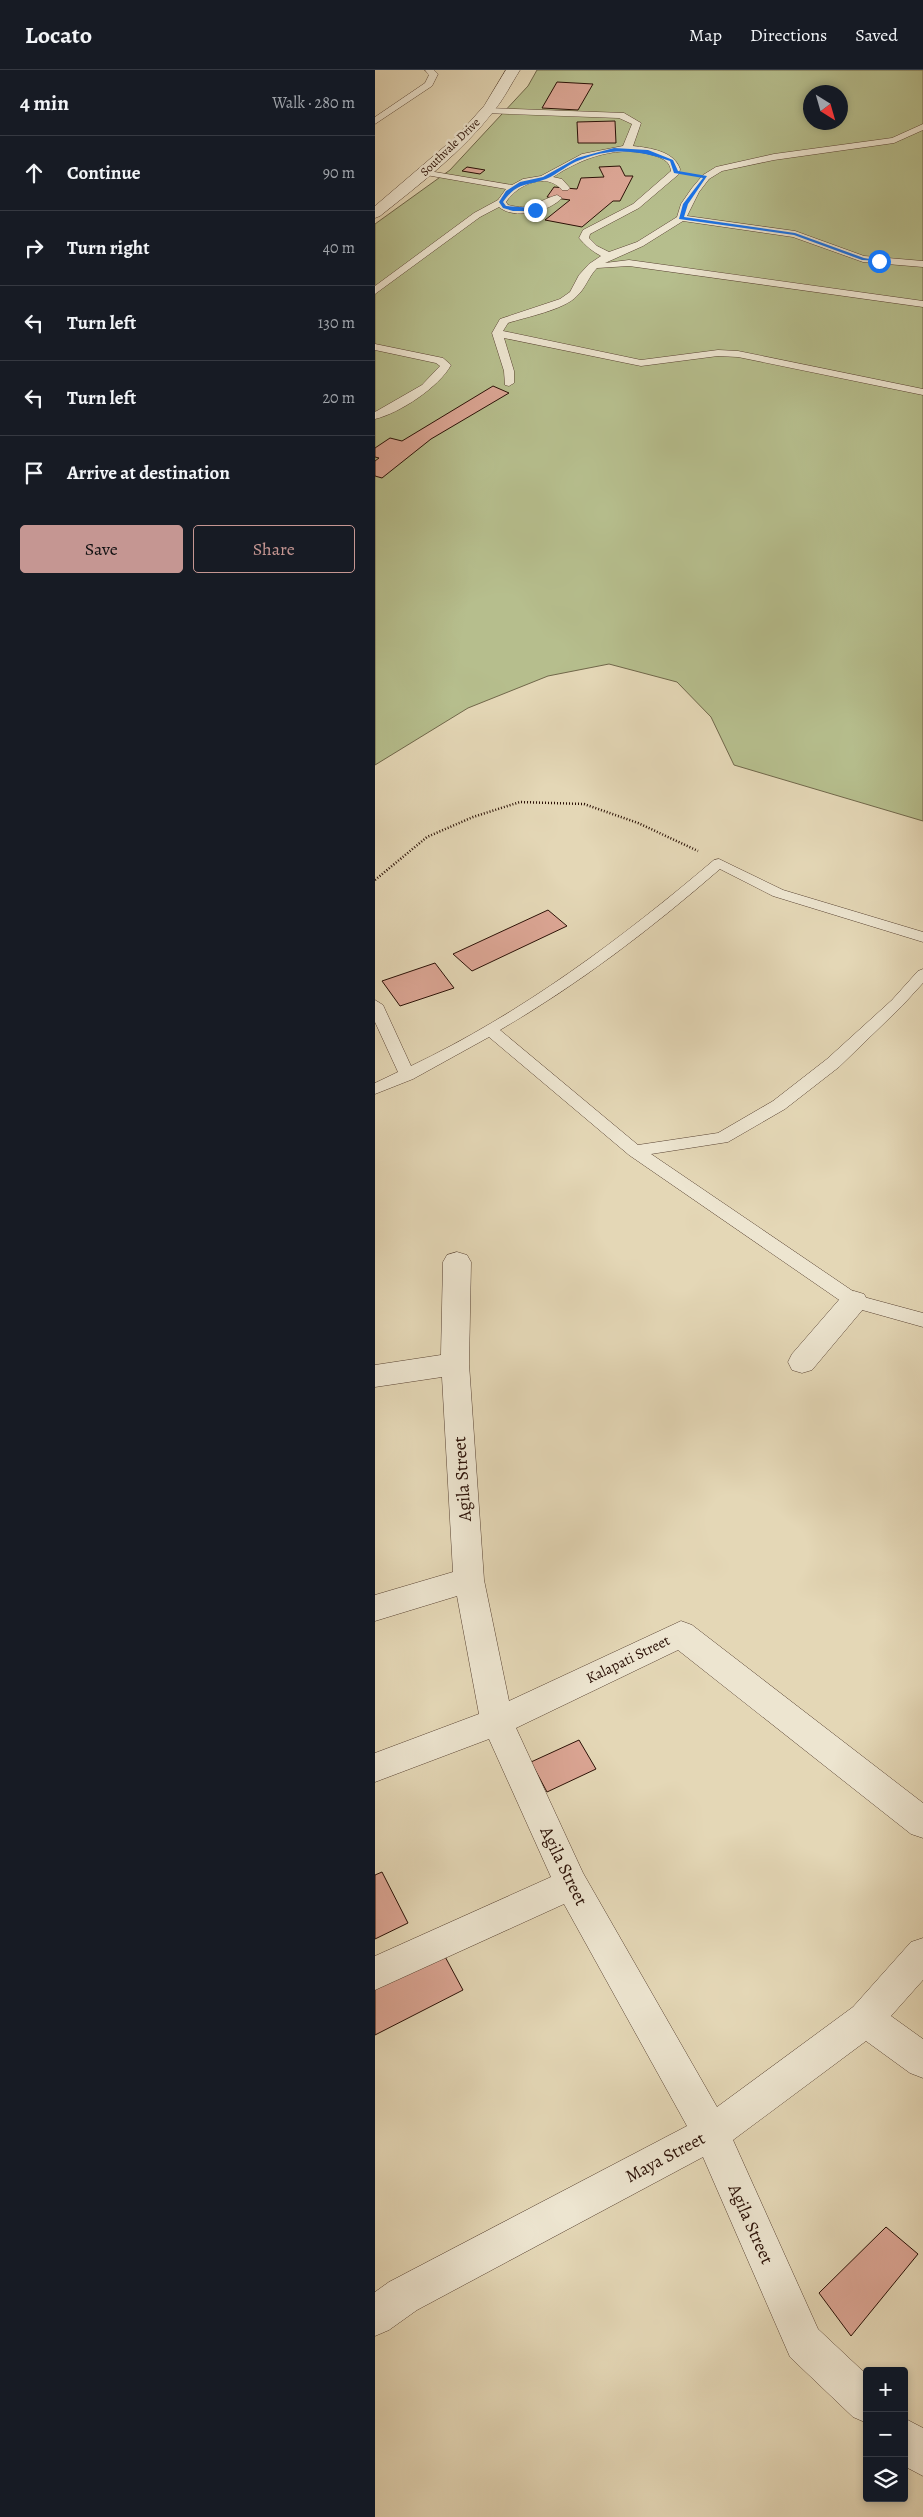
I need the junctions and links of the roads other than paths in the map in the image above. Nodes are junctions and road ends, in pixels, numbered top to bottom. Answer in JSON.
{"nodes":[{"id":1,"x":429,"y":70,"type":"edge"},
{"id":2,"x":513,"y":70,"type":"edge"},
{"id":3,"x":487,"y":111,"type":"junction"},
{"id":4,"x":375,"y":122,"type":"edge"},
{"id":5,"x":923,"y":126,"type":"edge"},
{"id":6,"x":627,"y":148,"type":"junction"},
{"id":7,"x":684,"y":173,"type":"junction"},
{"id":8,"x":423,"y":174,"type":"junction"},
{"id":9,"x":706,"y":177,"type":"junction"},
{"id":10,"x":544,"y":178,"type":"junction"},
{"id":11,"x":565,"y":188,"type":"dead end"},
{"id":12,"x":511,"y":190,"type":"junction"},
{"id":13,"x":557,"y":198,"type":"dead end"},
{"id":14,"x":501,"y":202,"type":"junction"},
{"id":15,"x":375,"y":214,"type":"edge"},
{"id":16,"x":681,"y":218,"type":"junction"},
{"id":17,"x":608,"y":256,"type":"junction"},
{"id":18,"x":923,"y":264,"type":"edge"},
{"id":19,"x":593,"y":266,"type":"junction"},
{"id":20,"x":375,"y":291,"type":"edge"},
{"id":21,"x":923,"y":304,"type":"edge"},
{"id":22,"x":497,"y":333,"type":"junction"},
{"id":23,"x":375,"y":347,"type":"edge"},
{"id":24,"x":509,"y":383,"type":"dead end"},
{"id":25,"x":923,"y":392,"type":"edge"},
{"id":26,"x":375,"y":416,"type":"edge"},
{"id":27,"x":923,"y":937,"type":"edge"},
{"id":28,"x":923,"y":974,"type":"edge"},
{"id":29,"x":375,"y":1005,"type":"edge"},
{"id":30,"x":490,"y":1030,"type":"junction"},
{"id":31,"x":407,"y":1075,"type":"junction"},
{"id":32,"x":375,"y":1089,"type":"edge"},
{"id":33,"x":635,"y":1151,"type":"junction"},
{"id":34,"x":457,"y":1262,"type":"dead end"},
{"id":35,"x":854,"y":1301,"type":"junction"},
{"id":36,"x":923,"y":1320,"type":"edge"},
{"id":37,"x":802,"y":1362,"type":"dead end"},
{"id":38,"x":455,"y":1364,"type":"junction"},
{"id":39,"x":375,"y":1376,"type":"edge"},
{"id":40,"x":469,"y":1580,"type":"junction"},
{"id":41,"x":375,"y":1608,"type":"edge"},
{"id":42,"x":497,"y":1722,"type":"junction"},
{"id":43,"x":375,"y":1768,"type":"edge"},
{"id":44,"x":923,"y":1823,"type":"edge"},
{"id":45,"x":571,"y":1884,"type":"junction"},
{"id":46,"x":923,"y":1954,"type":"edge"},
{"id":47,"x":375,"y":1973,"type":"edge"},
{"id":48,"x":866,"y":2019,"type":"junction"},
{"id":49,"x":923,"y":2061,"type":"edge"},
{"id":50,"x":711,"y":2133,"type":"junction"},
{"id":51,"x":375,"y":2316,"type":"edge"},
{"id":52,"x":863,"y":2399,"type":"edge"},
{"id":53,"x":908,"y":2442,"type":"edge"},
{"id":54,"x":923,"y":2456,"type":"edge"}],
"edges":[{"from":1,"to":4,"type":"lane"},
{"from":2,"to":3,"type":"street","name":"Southvale Drive"},
{"from":3,"to":6,"type":"lane"},
{"from":3,"to":8,"type":"street","name":"Southvale Drive"},
{"from":5,"to":9,"type":"lane"},
{"from":6,"to":7,"type":"lane"},
{"from":6,"to":10,"type":"lane"},
{"from":7,"to":9,"type":"lane"},
{"from":7,"to":17,"type":"lane"},
{"from":8,"to":12,"type":"lane"},
{"from":8,"to":15,"type":"street","name":"Southvale Drive"},
{"from":9,"to":16,"type":"lane"},
{"from":10,"to":11,"type":"lane"},
{"from":10,"to":12,"type":"lane"},
{"from":12,"to":14,"type":"lane"},
{"from":13,"to":14,"type":"lane"},
{"from":14,"to":20,"type":"lane"},
{"from":16,"to":17,"type":"lane"},
{"from":16,"to":18,"type":"lane"},
{"from":17,"to":19,"type":"lane"},
{"from":19,"to":21,"type":"lane"},
{"from":19,"to":22,"type":"lane"},
{"from":22,"to":24,"type":"lane"},
{"from":22,"to":25,"type":"lane"},
{"from":23,"to":26,"type":"lane"},
{"from":27,"to":30,"type":"lane"},
{"from":28,"to":33,"type":"lane"},
{"from":29,"to":31,"type":"lane"},
{"from":30,"to":31,"type":"lane"},
{"from":30,"to":33,"type":"lane"},
{"from":31,"to":32,"type":"lane"},
{"from":33,"to":35,"type":"lane"},
{"from":34,"to":38,"type":"street","name":"Agila Street"},
{"from":35,"to":36,"type":"lane"},
{"from":35,"to":37,"type":"street"},
{"from":38,"to":39,"type":"street"},
{"from":38,"to":40,"type":"street","name":"Agila Street"},
{"from":40,"to":41,"type":"street"},
{"from":40,"to":42,"type":"street","name":"Agila Street"},
{"from":42,"to":43,"type":"street","name":"Kalapati Street"},
{"from":42,"to":44,"type":"street","name":"Kalapati Street"},
{"from":42,"to":45,"type":"street","name":"Agila Street"},
{"from":45,"to":47,"type":"street"},
{"from":45,"to":50,"type":"street","name":"Agila Street"},
{"from":46,"to":48,"type":"street","name":"Maya Street"},
{"from":48,"to":49,"type":"street"},
{"from":48,"to":50,"type":"street","name":"Maya Street"},
{"from":50,"to":51,"type":"street","name":"Maya Street"},
{"from":50,"to":52,"type":"street","name":"Agila Street"},
{"from":53,"to":54,"type":"street"}]}
